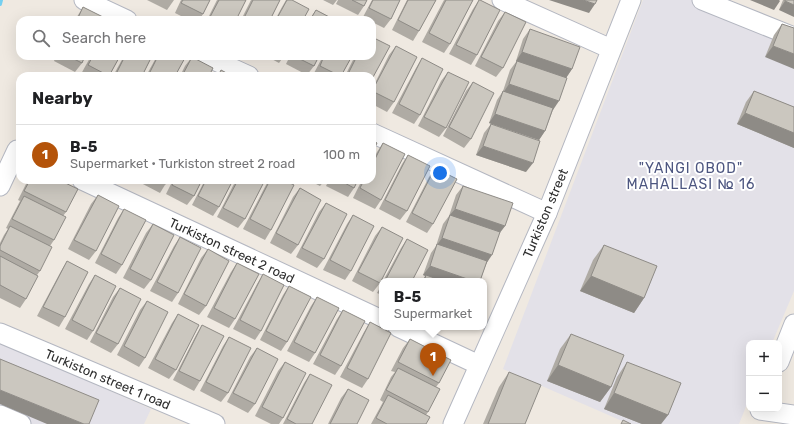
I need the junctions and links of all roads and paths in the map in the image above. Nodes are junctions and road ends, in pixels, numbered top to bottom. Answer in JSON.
{"nodes":[{"id":1,"x":84,"y":0,"type":"edge"},
{"id":2,"x":502,"y":0,"type":"edge"},
{"id":3,"x":631,"y":0,"type":"edge"},
{"id":4,"x":702,"y":0,"type":"edge"},
{"id":5,"x":118,"y":16,"type":"edge"},
{"id":6,"x":794,"y":36,"type":"edge"},
{"id":7,"x":611,"y":49,"type":"junction"},
{"id":8,"x":214,"y":60,"type":"edge"},
{"id":9,"x":239,"y":72,"type":"edge"},
{"id":10,"x":376,"y":135,"type":"edge"},
{"id":11,"x":16,"y":155,"type":"edge"},
{"id":12,"x":91,"y":184,"type":"edge"},
{"id":13,"x":0,"y":186,"type":"edge"},
{"id":14,"x":547,"y":213,"type":"junction"},
{"id":15,"x":379,"y":319,"type":"edge"},
{"id":16,"x":794,"y":324,"type":"edge"},
{"id":17,"x":404,"y":330,"type":"edge"},
{"id":18,"x":0,"y":333,"type":"edge"},
{"id":19,"x":782,"y":354,"type":"edge"},
{"id":20,"x":479,"y":365,"type":"junction"},
{"id":21,"x":759,"y":412,"type":"edge"},
{"id":22,"x":777,"y":412,"type":"edge"},
{"id":23,"x":0,"y":415,"type":"edge"},
{"id":24,"x":794,"y":415,"type":"edge"},
{"id":25,"x":21,"y":424,"type":"edge"},
{"id":26,"x":215,"y":424,"type":"edge"},
{"id":27,"x":453,"y":424,"type":"edge"},
{"id":28,"x":754,"y":424,"type":"edge"}],
"edges":[{"from":1,"to":5,"type":"street"},
{"from":2,"to":7,"type":"street"},
{"from":3,"to":7,"type":"street","name":"Turkiston street"},
{"from":4,"to":6,"type":"street"},
{"from":7,"to":14,"type":"street","name":"Turkiston street"},
{"from":8,"to":9,"type":"street"},
{"from":10,"to":14,"type":"street"},
{"from":11,"to":13,"type":"street"},
{"from":12,"to":15,"type":"street","name":"Turkiston street 2 road"},
{"from":14,"to":20,"type":"street","name":"Turkiston street"},
{"from":16,"to":19,"type":"street"},
{"from":17,"to":20,"type":"street"},
{"from":18,"to":26,"type":"street","name":"Turkiston street 1 road"},
{"from":20,"to":27,"type":"street","name":"Turkiston street"},
{"from":21,"to":28,"type":"street"},
{"from":22,"to":24,"type":"street"},
{"from":23,"to":25,"type":"street"}]}
